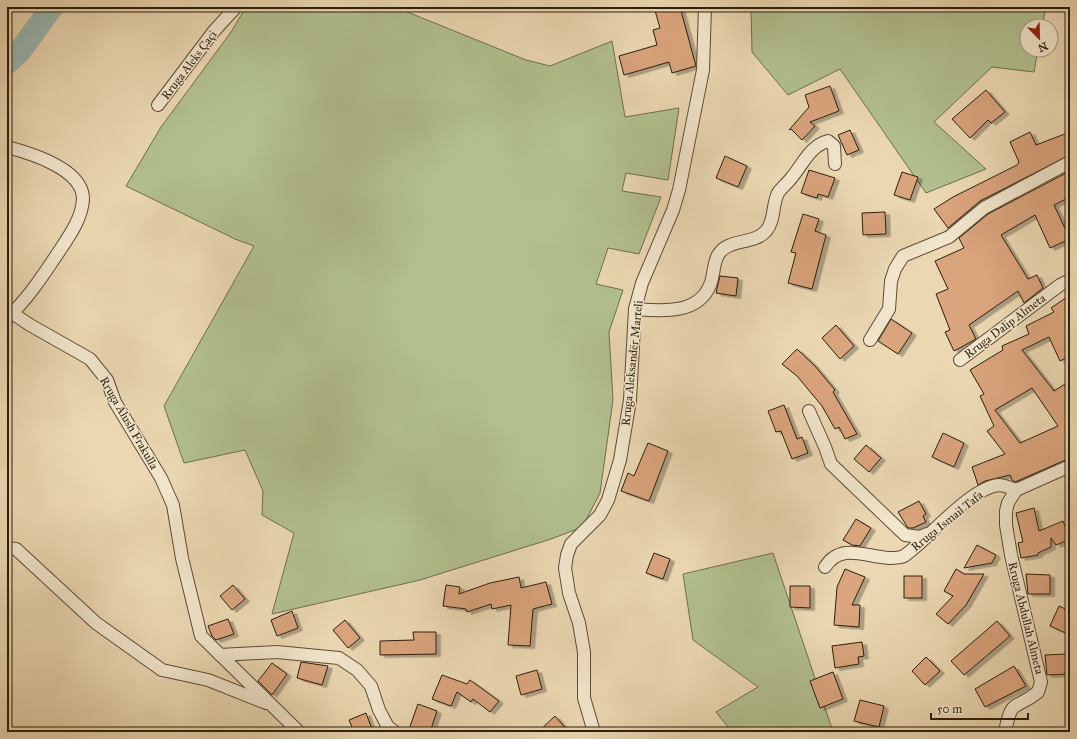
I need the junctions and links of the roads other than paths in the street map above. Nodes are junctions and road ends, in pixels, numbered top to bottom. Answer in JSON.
{"nodes":[{"id":1,"x":236,"y":7,"type":"edge"},
{"id":2,"x":705,"y":7,"type":"edge"},
{"id":3,"x":158,"y":105,"type":"dead end"},
{"id":4,"x":7,"y":147,"type":"edge"},
{"id":5,"x":1070,"y":162,"type":"edge"},
{"id":6,"x":835,"y":164,"type":"dead end"},
{"id":7,"x":1070,"y":280,"type":"edge"},
{"id":8,"x":635,"y":309,"type":"junction"},
{"id":9,"x":10,"y":315,"type":"edge"},
{"id":10,"x":870,"y":340,"type":"dead end"},
{"id":11,"x":960,"y":360,"type":"dead end"},
{"id":12,"x":809,"y":411,"type":"dead end"},
{"id":13,"x":1070,"y":466,"type":"edge"},
{"id":14,"x":1016,"y":490,"type":"junction"},
{"id":15,"x":930,"y":533,"type":"junction"},
{"id":16,"x":7,"y":548,"type":"edge"},
{"id":17,"x":825,"y":567,"type":"dead end"},
{"id":18,"x":220,"y":655,"type":"junction"},
{"id":19,"x":273,"y":706,"type":"junction"},
{"id":20,"x":299,"y":732,"type":"edge"},
{"id":21,"x":395,"y":732,"type":"edge"},
{"id":22,"x":594,"y":732,"type":"edge"},
{"id":23,"x":1005,"y":732,"type":"edge"}],
"edges":[{"from":1,"to":3,"type":"street","name":"Rruga Aleks Çaçi"},
{"from":2,"to":8,"type":"street","name":"Rruga Aleksandër Marteli"},
{"from":4,"to":9,"type":"street","name":"Rruga Alush Frakulla"},
{"from":5,"to":10,"type":"street"},
{"from":6,"to":8,"type":"street"},
{"from":7,"to":11,"type":"street","name":"Rruga Dalip Almeta"},
{"from":8,"to":22,"type":"street","name":"Rruga Aleksandër Marteli"},
{"from":9,"to":18,"type":"street","name":"Rruga Alush Frakulla"},
{"from":12,"to":15,"type":"street"},
{"from":13,"to":14,"type":"street"},
{"from":14,"to":15,"type":"street","name":"Rruga Ismail Tafa"},
{"from":14,"to":23,"type":"street","name":"Rruga Abdullah Almeta"},
{"from":15,"to":17,"type":"street","name":"Rruga Ismail Tafa"},
{"from":16,"to":19,"type":"street"},
{"from":18,"to":19,"type":"street","name":"Rruga Alush Frakulla"},
{"from":18,"to":21,"type":"street"},
{"from":19,"to":20,"type":"street","name":"Rruga Alush Frakulla"}]}
